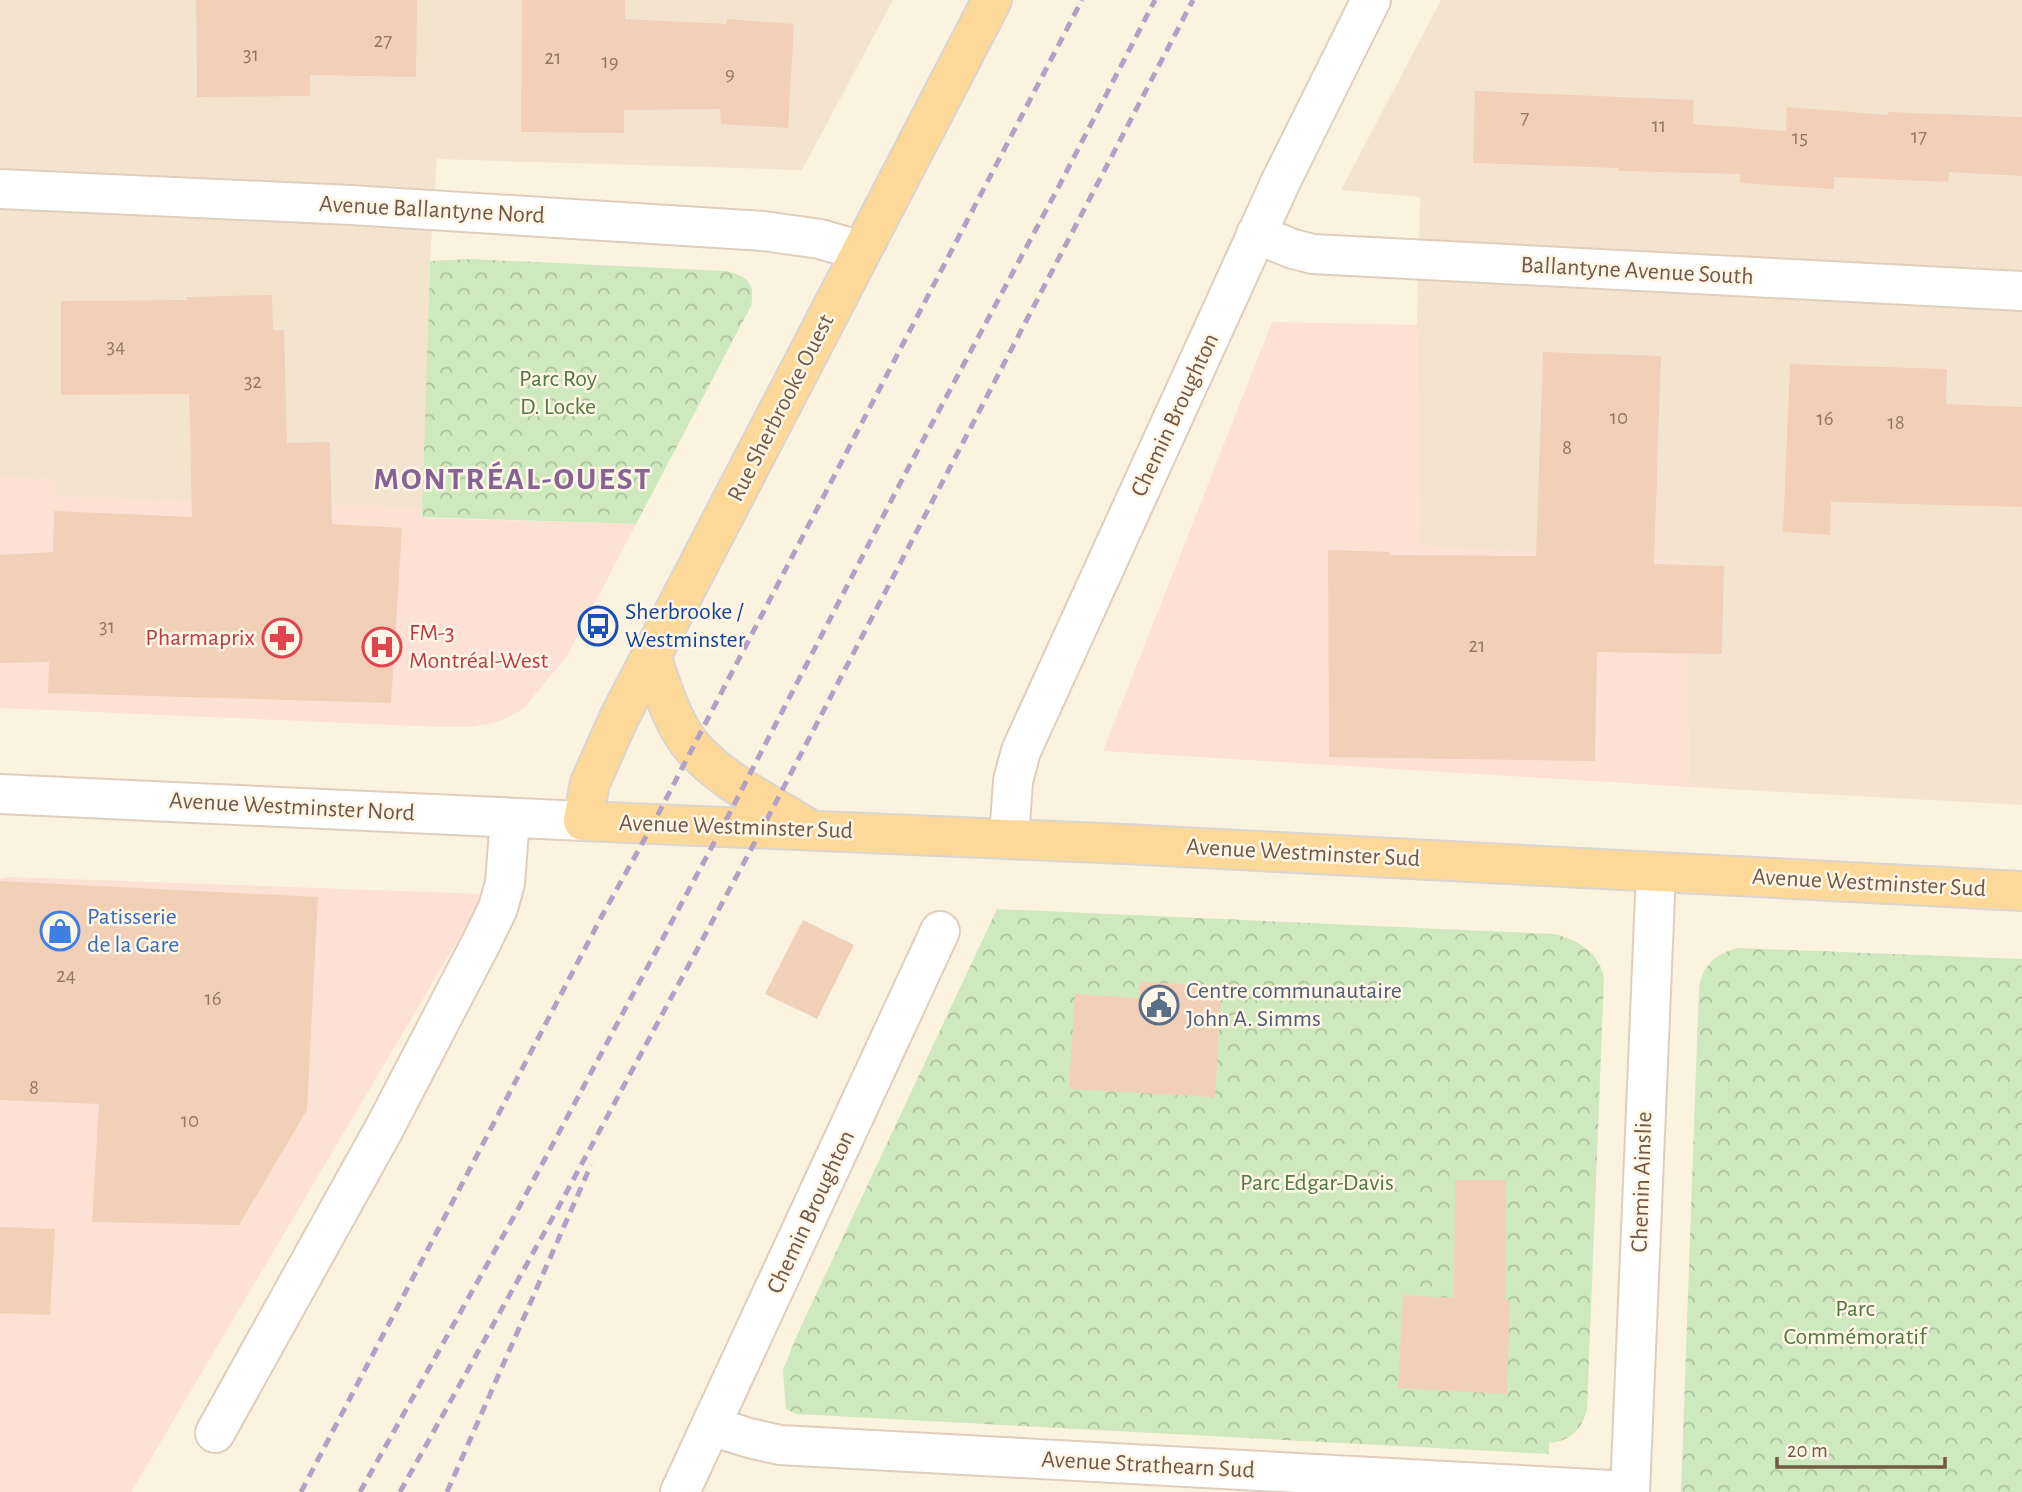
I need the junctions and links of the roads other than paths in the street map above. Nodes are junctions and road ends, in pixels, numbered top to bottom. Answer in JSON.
{"nodes":[{"id":1,"x":992,"y":0,"type":"edge"},
{"id":2,"x":1371,"y":0,"type":"edge"},
{"id":3,"x":0,"y":189,"type":"edge"},
{"id":4,"x":1256,"y":234,"type":"junction"},
{"id":5,"x":861,"y":251,"type":"junction"},
{"id":6,"x":2022,"y":291,"type":"edge"},
{"id":7,"x":651,"y":656,"type":"junction"},
{"id":8,"x":0,"y":794,"type":"edge"},
{"id":9,"x":510,"y":818,"type":"junction"},
{"id":10,"x":583,"y":821,"type":"junction"},
{"id":11,"x":811,"y":831,"type":"junction"},
{"id":12,"x":1009,"y":839,"type":"junction"},
{"id":13,"x":1657,"y":872,"type":"junction"},
{"id":14,"x":2022,"y":891,"type":"edge"},
{"id":15,"x":940,"y":931,"type":"dead end"},
{"id":16,"x":711,"y":1426,"type":"junction"},
{"id":17,"x":215,"y":1433,"type":"dead end"},
{"id":18,"x":1630,"y":1491,"type":"edge"},
{"id":19,"x":680,"y":1492,"type":"edge"}],
"edges":[{"from":1,"to":5,"type":"main road","name":"Rue Sherbrooke Ouest"},
{"from":2,"to":4,"type":"street","name":"Chemin Broughton"},
{"from":3,"to":5,"type":"street","name":"Avenue Ballantyne Nord"},
{"from":4,"to":6,"type":"street","name":"Ballantyne Avenue South"},
{"from":4,"to":12,"type":"street","name":"Chemin Broughton"},
{"from":5,"to":7,"type":"main road","name":"Rue Sherbrooke Ouest"},
{"from":7,"to":10,"type":"main road","name":"Rue Sherbrooke Ouest"},
{"from":7,"to":11,"type":"main road"},
{"from":8,"to":9,"type":"street","name":"Avenue Westminster Nord"},
{"from":9,"to":10,"type":"street","name":"Avenue Westminster Nord"},
{"from":9,"to":17,"type":"street"},
{"from":10,"to":11,"type":"main road","name":"Avenue Westminster Sud"},
{"from":11,"to":12,"type":"main road","name":"Avenue Westminster Sud"},
{"from":12,"to":13,"type":"main road","name":"Avenue Westminster Sud"},
{"from":13,"to":14,"type":"main road","name":"Avenue Westminster Sud"},
{"from":13,"to":18,"type":"street","name":"Chemin Ainslie"},
{"from":15,"to":16,"type":"street","name":"Chemin Broughton"},
{"from":16,"to":18,"type":"street","name":"Avenue Strathearn Sud"},
{"from":16,"to":19,"type":"street","name":"Chemin Broughton"}]}
